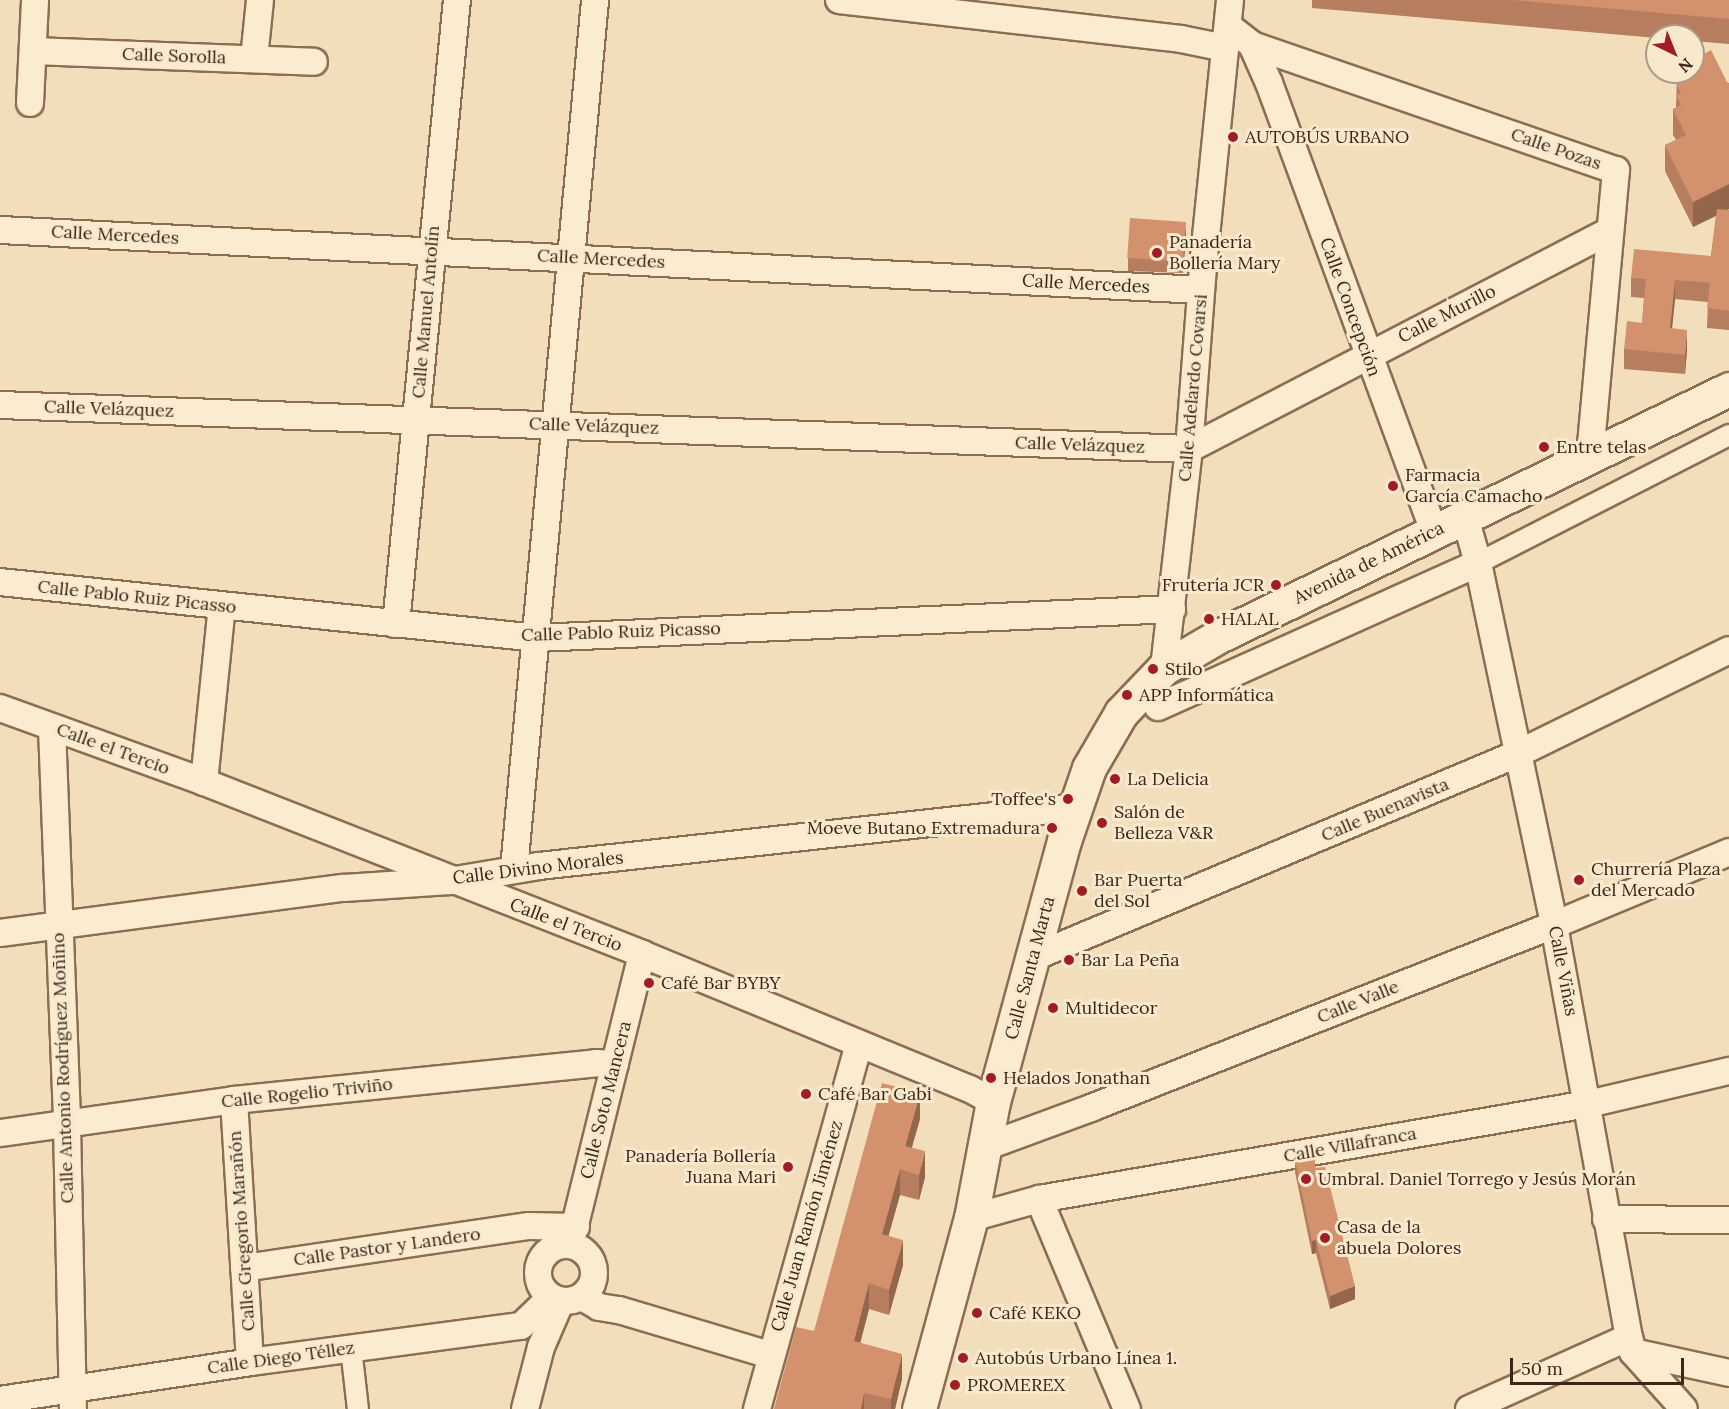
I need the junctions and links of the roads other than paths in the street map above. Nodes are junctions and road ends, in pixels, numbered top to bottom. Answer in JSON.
{"nodes":[{"id":1,"x":35,"y":0,"type":"edge"},
{"id":2,"x":260,"y":0,"type":"edge"},
{"id":3,"x":457,"y":0,"type":"edge"},
{"id":4,"x":596,"y":0,"type":"edge"},
{"id":5,"x":839,"y":0,"type":"edge"},
{"id":6,"x":1230,"y":0,"type":"edge"},
{"id":7,"x":1227,"y":37,"type":"junction"},
{"id":8,"x":1252,"y":45,"type":"junction"},
{"id":9,"x":33,"y":51,"type":"junction"},
{"id":10,"x":254,"y":59,"type":"junction"},
{"id":11,"x":314,"y":62,"type":"dead end"},
{"id":12,"x":1222,"y":83,"type":"junction"},
{"id":13,"x":1269,"y":83,"type":"junction"},
{"id":14,"x":30,"y":102,"type":"dead end"},
{"id":15,"x":0,"y":230,"type":"edge"},
{"id":16,"x":1610,"y":231,"type":"junction"},
{"id":17,"x":431,"y":250,"type":"junction"},
{"id":18,"x":570,"y":257,"type":"junction"},
{"id":19,"x":1201,"y":290,"type":"junction"},
{"id":20,"x":1367,"y":354,"type":"junction"},
{"id":21,"x":1729,"y":389,"type":"edge"},
{"id":22,"x":0,"y":405,"type":"edge"},
{"id":23,"x":415,"y":421,"type":"junction"},
{"id":24,"x":558,"y":425,"type":"junction"},
{"id":25,"x":1729,"y":435,"type":"edge"},
{"id":26,"x":1189,"y":449,"type":"junction"},
{"id":27,"x":1590,"y":456,"type":"junction"},
{"id":28,"x":1465,"y":517,"type":"junction"},
{"id":29,"x":1434,"y":531,"type":"junction"},
{"id":30,"x":1478,"y":563,"type":"junction"},
{"id":31,"x":0,"y":582,"type":"edge"},
{"id":32,"x":222,"y":606,"type":"junction"},
{"id":33,"x":1172,"y":609,"type":"junction"},
{"id":34,"x":396,"y":624,"type":"junction"},
{"id":35,"x":537,"y":638,"type":"junction"},
{"id":36,"x":1729,"y":650,"type":"edge"},
{"id":37,"x":1164,"y":668,"type":"junction"},
{"id":38,"x":1158,"y":707,"type":"dead end"},
{"id":39,"x":0,"y":708,"type":"edge"},
{"id":40,"x":51,"y":728,"type":"junction"},
{"id":41,"x":1102,"y":742,"type":"joint"},
{"id":42,"x":1517,"y":754,"type":"junction"},
{"id":43,"x":204,"y":782,"type":"junction"},
{"id":44,"x":1076,"y":807,"type":"junction"},
{"id":45,"x":1729,"y":852,"type":"edge"},
{"id":46,"x":514,"y":869,"type":"junction"},
{"id":47,"x":450,"y":881,"type":"junction"},
{"id":48,"x":57,"y":925,"type":"junction"},
{"id":49,"x":1554,"y":925,"type":"junction"},
{"id":50,"x":0,"y":933,"type":"edge"},
{"id":51,"x":642,"y":954,"type":"junction"},
{"id":52,"x":1034,"y":957,"type":"junction"},
{"id":53,"x":859,"y":1044,"type":"junction"},
{"id":54,"x":615,"y":1064,"type":"junction"},
{"id":55,"x":1729,"y":1071,"type":"edge"},
{"id":56,"x":234,"y":1100,"type":"junction"},
{"id":57,"x":993,"y":1102,"type":"junction"},
{"id":58,"x":1588,"y":1104,"type":"junction"},
{"id":59,"x":67,"y":1125,"type":"junction"},
{"id":60,"x":0,"y":1133,"type":"edge"},
{"id":61,"x":985,"y":1147,"type":"junction"},
{"id":62,"x":1039,"y":1199,"type":"junction"},
{"id":63,"x":971,"y":1218,"type":"junction"},
{"id":64,"x":1606,"y":1219,"type":"junction"},
{"id":65,"x":1729,"y":1220,"type":"edge"},
{"id":66,"x":529,"y":1226,"type":"junction"},
{"id":67,"x":565,"y":1241,"type":"junction"},
{"id":68,"x":244,"y":1268,"type":"junction"},
{"id":69,"x":565,"y":1298,"type":"junction"},
{"id":70,"x":1631,"y":1344,"type":"junction"},
{"id":71,"x":351,"y":1348,"type":"junction"},
{"id":72,"x":770,"y":1355,"type":"junction"},
{"id":73,"x":250,"y":1362,"type":"junction"},
{"id":74,"x":1729,"y":1373,"type":"edge"},
{"id":75,"x":0,"y":1400,"type":"edge"},
{"id":76,"x":73,"y":1400,"type":"edge"},
{"id":77,"x":358,"y":1409,"type":"edge"},
{"id":78,"x":525,"y":1409,"type":"edge"},
{"id":79,"x":757,"y":1409,"type":"edge"},
{"id":80,"x":919,"y":1409,"type":"edge"},
{"id":81,"x":1127,"y":1409,"type":"edge"},
{"id":82,"x":1470,"y":1409,"type":"edge"},
{"id":83,"x":1684,"y":1409,"type":"edge"}],
"edges":[{"from":1,"to":9,"type":"street"},
{"from":2,"to":10,"type":"street"},
{"from":3,"to":17,"type":"street","name":"Calle Manuel Antolín"},
{"from":4,"to":18,"type":"street"},
{"from":5,"to":7,"type":"street"},
{"from":6,"to":7,"type":"street","name":"Calle Adelardo Covarsi"},
{"from":7,"to":8,"type":"street","name":"Calle Pozas"},
{"from":7,"to":12,"type":"street","name":"Calle Adelardo Covarsi"},
{"from":8,"to":13,"type":"street","name":"Calle Concepción"},
{"from":8,"to":16,"type":"street","name":"Calle Pozas"},
{"from":9,"to":10,"type":"street","name":"Calle Sorolla"},
{"from":9,"to":14,"type":"street"},
{"from":10,"to":11,"type":"street","name":"Calle Sorolla"},
{"from":12,"to":13,"type":"street"},
{"from":12,"to":19,"type":"street","name":"Calle Adelardo Covarsi"},
{"from":13,"to":20,"type":"street","name":"Calle Concepción"},
{"from":15,"to":17,"type":"street","name":"Calle Mercedes"},
{"from":16,"to":20,"type":"street","name":"Calle Murillo"},
{"from":16,"to":27,"type":"street","name":"Calle Pozas"},
{"from":17,"to":18,"type":"street","name":"Calle Mercedes"},
{"from":17,"to":23,"type":"street","name":"Calle Manuel Antolín"},
{"from":18,"to":19,"type":"street","name":"Calle Mercedes"},
{"from":18,"to":24,"type":"street"},
{"from":19,"to":26,"type":"street","name":"Calle Adelardo Covarsi"},
{"from":20,"to":26,"type":"street","name":"Calle Murillo"},
{"from":20,"to":29,"type":"street","name":"Calle Concepción"},
{"from":21,"to":27,"type":"street","name":"Avenida de América"},
{"from":22,"to":23,"type":"street","name":"Calle Velázquez"},
{"from":23,"to":24,"type":"street","name":"Calle Velázquez"},
{"from":23,"to":34,"type":"street","name":"Calle Manuel Antolín"},
{"from":24,"to":26,"type":"street","name":"Calle Velázquez"},
{"from":24,"to":35,"type":"street"},
{"from":25,"to":30,"type":"street"},
{"from":26,"to":33,"type":"street","name":"Calle Adelardo Covarsi"},
{"from":27,"to":28,"type":"street","name":"Avenida de América"},
{"from":28,"to":29,"type":"street","name":"Avenida de América"},
{"from":28,"to":30,"type":"street","name":"Calle Viñas"},
{"from":29,"to":37,"type":"street","name":"Avenida de América"},
{"from":30,"to":38,"type":"street"},
{"from":30,"to":42,"type":"street","name":"Calle Viñas"},
{"from":31,"to":32,"type":"street","name":"Calle Pablo Ruiz Picasso"},
{"from":32,"to":34,"type":"street","name":"Calle Pablo Ruiz Picasso"},
{"from":32,"to":43,"type":"street"},
{"from":33,"to":35,"type":"street","name":"Calle Pablo Ruiz Picasso"},
{"from":33,"to":37,"type":"street","name":"Calle Adelardo Covarsi"},
{"from":34,"to":35,"type":"street","name":"Calle Pablo Ruiz Picasso"},
{"from":35,"to":46,"type":"street"},
{"from":36,"to":42,"type":"street","name":"Calle Buenavista"},
{"from":37,"to":41,"type":"street","name":"Avenida de América"},
{"from":39,"to":40,"type":"street","name":"Calle el Tercio"},
{"from":40,"to":43,"type":"street","name":"Calle el Tercio"},
{"from":40,"to":48,"type":"street","name":"Calle Antonio Rodríguez Moñino"},
{"from":41,"to":44,"type":"street","name":"Calle Santa Marta"},
{"from":42,"to":49,"type":"street","name":"Calle Viñas"},
{"from":42,"to":52,"type":"street","name":"Calle Buenavista"},
{"from":43,"to":47,"type":"street","name":"Calle el Tercio"},
{"from":44,"to":46,"type":"street","name":"Calle Divino Morales"},
{"from":44,"to":52,"type":"street","name":"Calle Santa Marta"},
{"from":45,"to":49,"type":"street","name":"Calle Valle"},
{"from":46,"to":47,"type":"street","name":"Calle Divino Morales"},
{"from":47,"to":48,"type":"street","name":"Calle Divino Morales"},
{"from":47,"to":51,"type":"street","name":"Calle el Tercio"},
{"from":48,"to":50,"type":"street","name":"Calle Divino Morales"},
{"from":48,"to":59,"type":"street","name":"Calle Antonio Rodríguez Moñino"},
{"from":49,"to":58,"type":"street","name":"Calle Viñas"},
{"from":49,"to":61,"type":"street","name":"Calle Valle"},
{"from":51,"to":53,"type":"street","name":"Calle el Tercio"},
{"from":51,"to":54,"type":"street","name":"Calle Soto Mancera"},
{"from":52,"to":57,"type":"street","name":"Calle Santa Marta"},
{"from":53,"to":57,"type":"street","name":"Calle el Tercio"},
{"from":53,"to":72,"type":"street","name":"Calle Juan Ramón Jiménez"},
{"from":54,"to":56,"type":"street","name":"Calle Rogelio Triviño"},
{"from":54,"to":67,"type":"street","name":"Calle Soto Mancera"},
{"from":55,"to":58,"type":"street","name":"Calle Villafranca"},
{"from":56,"to":59,"type":"street","name":"Calle Rogelio Triviño"},
{"from":56,"to":68,"type":"street","name":"Calle Gregorio Marañón"},
{"from":57,"to":61,"type":"street","name":"Calle Santa Marta"},
{"from":58,"to":62,"type":"street","name":"Calle Villafranca"},
{"from":58,"to":64,"type":"street","name":"Calle Viñas"},
{"from":59,"to":60,"type":"street","name":"Calle Rogelio Triviño"},
{"from":59,"to":76,"type":"street","name":"Calle Antonio Rodríguez Moñino"},
{"from":61,"to":63,"type":"street","name":"Calle Santa Marta"},
{"from":62,"to":63,"type":"street","name":"Calle Villafranca"},
{"from":62,"to":81,"type":"street"},
{"from":63,"to":80,"type":"street","name":"Calle Santa Marta"},
{"from":64,"to":65,"type":"street"},
{"from":64,"to":70,"type":"street","name":"Calle Viñas"},
{"from":66,"to":67,"type":"street","name":"Calle Pastor y Landero"},
{"from":66,"to":67,"type":"street"},
{"from":66,"to":68,"type":"street","name":"Calle Pastor y Landero"},
{"from":67,"to":69,"type":"street"},
{"from":67,"to":69,"type":"street"},
{"from":68,"to":73,"type":"street","name":"Calle Gregorio Marañón"},
{"from":69,"to":71,"type":"street","name":"Calle Diego Téllez"},
{"from":69,"to":72,"type":"street"},
{"from":69,"to":78,"type":"street"},
{"from":70,"to":74,"type":"street"},
{"from":70,"to":82,"type":"street"},
{"from":70,"to":83,"type":"street"},
{"from":71,"to":73,"type":"street","name":"Calle Diego Téllez"},
{"from":71,"to":77,"type":"street"},
{"from":72,"to":79,"type":"street","name":"Calle Juan Ramón Jiménez"},
{"from":73,"to":76,"type":"street","name":"Calle Diego Téllez"},
{"from":75,"to":76,"type":"street","name":"Calle Diego Téllez"}]}
